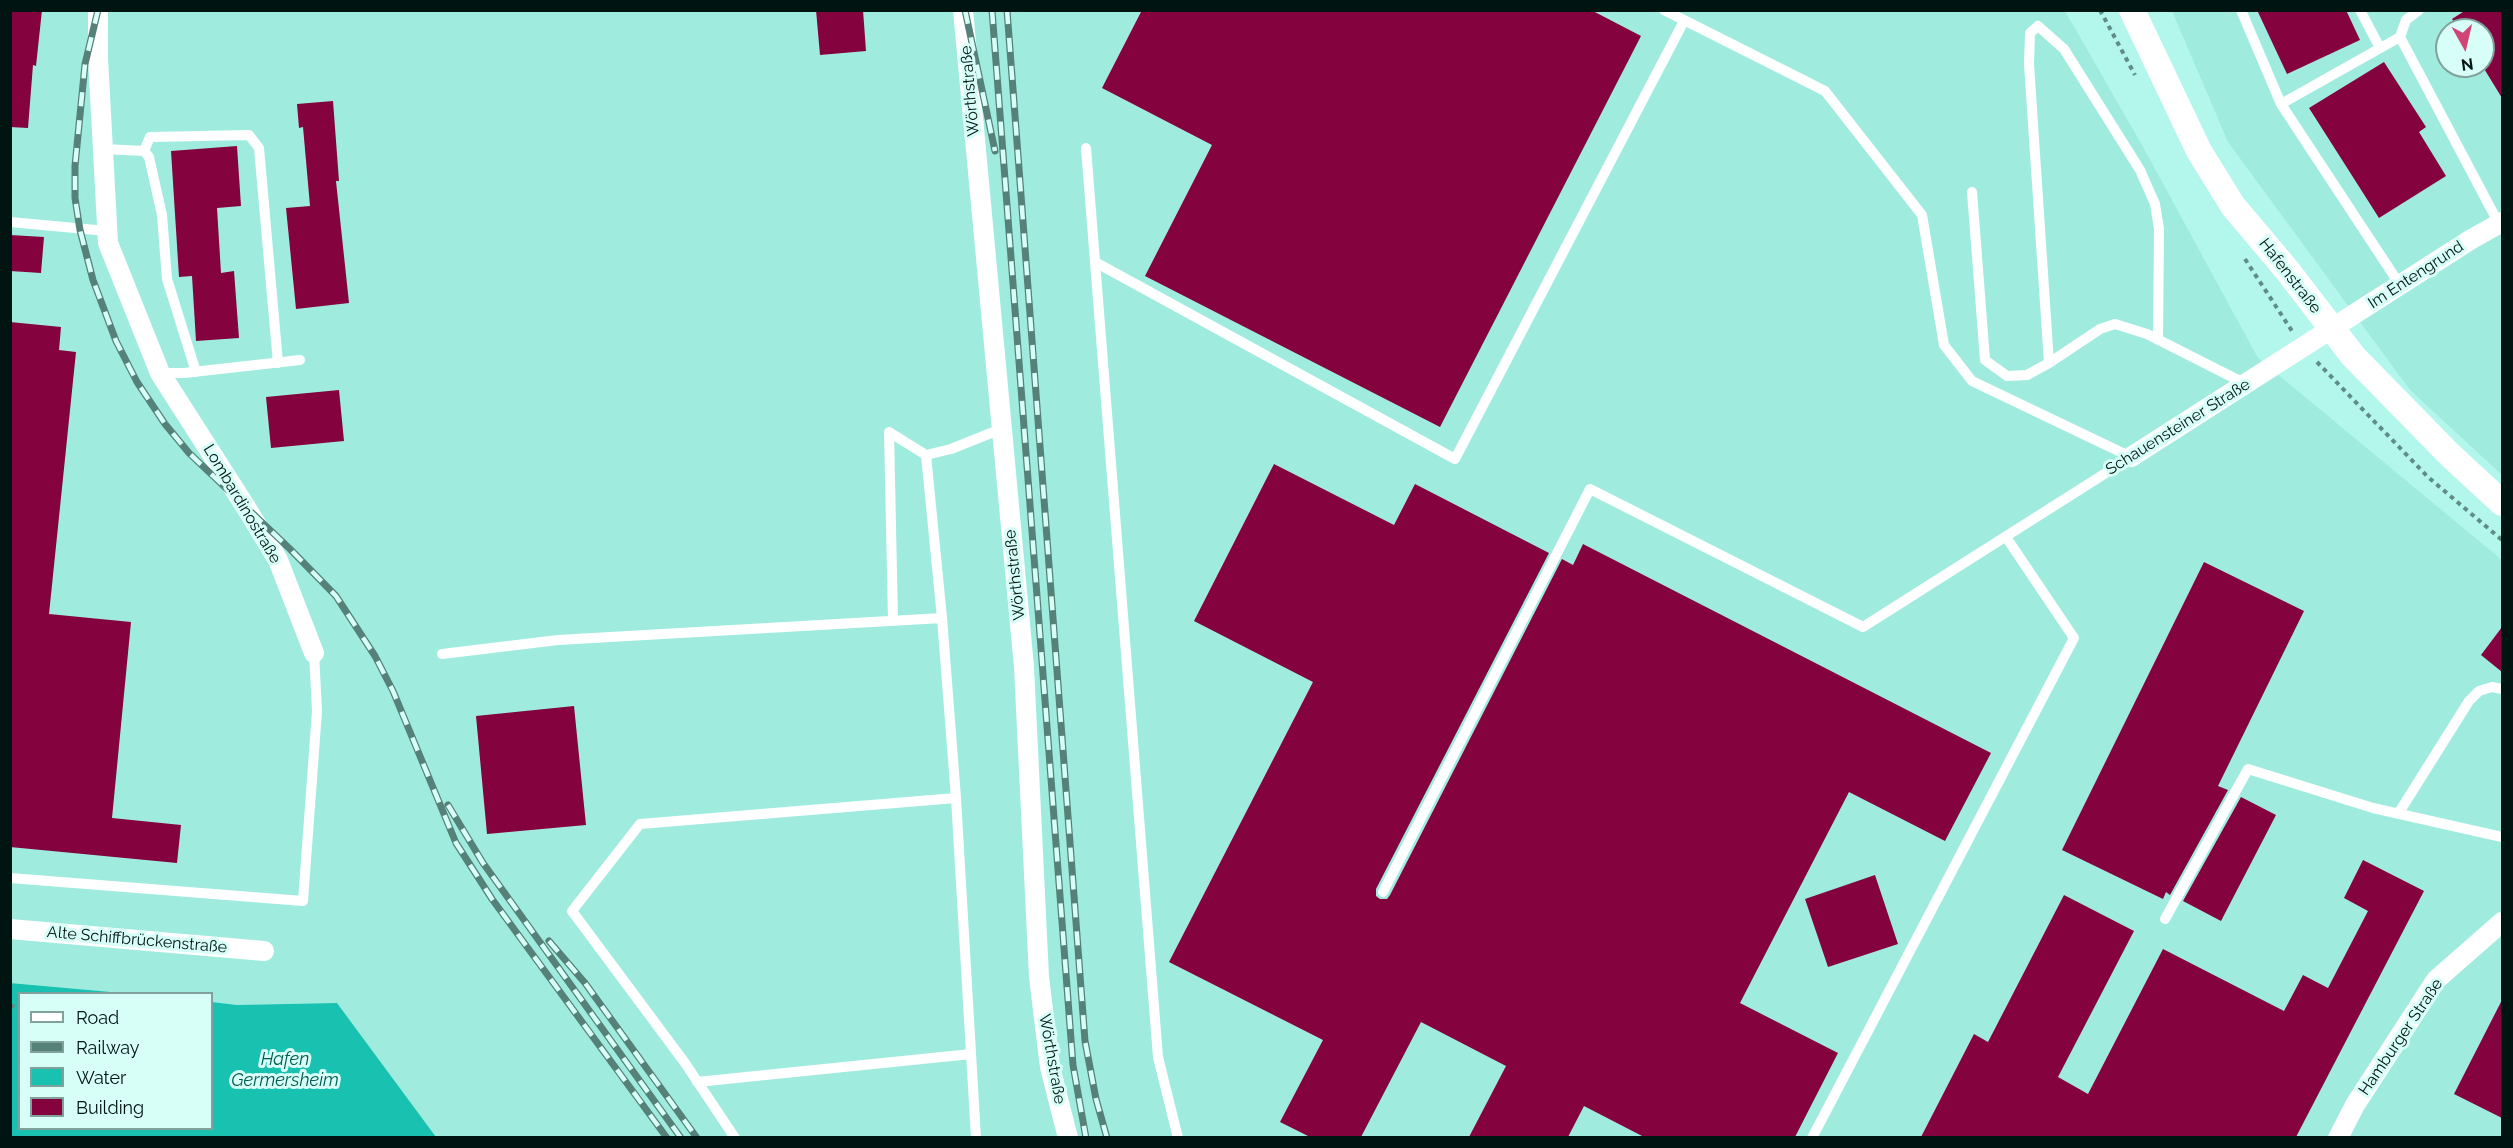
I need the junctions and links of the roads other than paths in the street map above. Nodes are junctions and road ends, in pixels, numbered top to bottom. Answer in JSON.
{"nodes":[{"id":1,"x":98,"y":10,"type":"edge"},
{"id":2,"x":963,"y":10,"type":"edge"},
{"id":3,"x":1664,"y":10,"type":"edge"},
{"id":4,"x":2132,"y":10,"type":"edge"},
{"id":5,"x":2241,"y":10,"type":"edge"},
{"id":6,"x":2360,"y":10,"type":"edge"},
{"id":7,"x":2419,"y":10,"type":"edge"},
{"id":8,"x":1684,"y":21,"type":"junction"},
{"id":9,"x":2400,"y":37,"type":"junction"},
{"id":10,"x":2380,"y":48,"type":"junction"},
{"id":11,"x":2281,"y":104,"type":"junction"},
{"id":12,"x":1086,"y":148,"type":"dead end"},
{"id":13,"x":103,"y":149,"type":"junction"},
{"id":14,"x":144,"y":151,"type":"junction"},
{"id":15,"x":1972,"y":192,"type":"dead end"},
{"id":16,"x":10,"y":222,"type":"edge"},
{"id":17,"x":2500,"y":223,"type":"edge"},
{"id":18,"x":107,"y":231,"type":"junction"},
{"id":19,"x":1095,"y":262,"type":"junction"},
{"id":20,"x":2400,"y":285,"type":"junction"},
{"id":21,"x":2331,"y":329,"type":"junction"},
{"id":22,"x":2158,"y":340,"type":"junction"},
{"id":23,"x":300,"y":360,"type":"dead end"},
{"id":24,"x":278,"y":363,"type":"junction"},
{"id":25,"x":2049,"y":363,"type":"junction"},
{"id":26,"x":196,"y":372,"type":"junction"},
{"id":27,"x":160,"y":374,"type":"junction"},
{"id":28,"x":2246,"y":384,"type":"junction"},
{"id":29,"x":1000,"y":429,"type":"junction"},
{"id":30,"x":926,"y":455,"type":"junction"},
{"id":31,"x":2132,"y":457,"type":"junction"},
{"id":32,"x":2502,"y":503,"type":"edge"},
{"id":33,"x":2006,"y":537,"type":"junction"},
{"id":34,"x":942,"y":618,"type":"junction"},
{"id":35,"x":893,"y":621,"type":"junction"},
{"id":36,"x":314,"y":654,"type":"joint"},
{"id":37,"x":442,"y":654,"type":"dead end"},
{"id":38,"x":2502,"y":689,"type":"edge"},
{"id":39,"x":956,"y":798,"type":"junction"},
{"id":40,"x":2398,"y":814,"type":"junction"},
{"id":41,"x":2502,"y":837,"type":"edge"},
{"id":42,"x":10,"y":878,"type":"edge"},
{"id":43,"x":1383,"y":892,"type":"dead end"},
{"id":44,"x":2165,"y":919,"type":"dead end"},
{"id":45,"x":10,"y":929,"type":"edge"},
{"id":46,"x":2500,"y":929,"type":"edge"},
{"id":47,"x":264,"y":951,"type":"dead end"},
{"id":48,"x":971,"y":1054,"type":"junction"},
{"id":49,"x":697,"y":1082,"type":"junction"},
{"id":50,"x":735,"y":1137,"type":"edge"},
{"id":51,"x":976,"y":1137,"type":"edge"},
{"id":52,"x":1068,"y":1137,"type":"edge"},
{"id":53,"x":1178,"y":1137,"type":"edge"},
{"id":54,"x":1812,"y":1137,"type":"edge"},
{"id":55,"x":2338,"y":1137,"type":"edge"}],
"edges":[{"from":1,"to":13,"type":"street","name":"Lombardinostraße"},
{"from":2,"to":29,"type":"street","name":"Wörthstraße"},
{"from":3,"to":8,"type":"lane"},
{"from":4,"to":21,"type":"street","name":"Hafenstraße"},
{"from":5,"to":11,"type":"lane"},
{"from":6,"to":10,"type":"lane"},
{"from":7,"to":9,"type":"lane"},
{"from":8,"to":19,"type":"lane"},
{"from":8,"to":31,"type":"lane"},
{"from":9,"to":10,"type":"lane"},
{"from":9,"to":17,"type":"lane"},
{"from":10,"to":11,"type":"lane"},
{"from":11,"to":20,"type":"lane"},
{"from":12,"to":19,"type":"lane"},
{"from":13,"to":14,"type":"lane"},
{"from":13,"to":18,"type":"street","name":"Lombardinostraße"},
{"from":14,"to":24,"type":"lane"},
{"from":14,"to":26,"type":"lane"},
{"from":15,"to":25,"type":"lane"},
{"from":16,"to":18,"type":"lane"},
{"from":17,"to":20,"type":"street","name":"Im Entengrund"},
{"from":18,"to":27,"type":"street","name":"Lombardinostraße"},
{"from":19,"to":53,"type":"lane"},
{"from":20,"to":21,"type":"street","name":"Im Entengrund"},
{"from":21,"to":28,"type":"street","name":"Schauensteiner Straße"},
{"from":21,"to":32,"type":"street","name":"Hafenstraße"},
{"from":22,"to":25,"type":"lane"},
{"from":22,"to":25,"type":"lane"},
{"from":22,"to":28,"type":"lane"},
{"from":23,"to":24,"type":"lane"},
{"from":24,"to":26,"type":"lane"},
{"from":26,"to":27,"type":"lane"},
{"from":27,"to":36,"type":"street","name":"Lombardinostraße"},
{"from":28,"to":31,"type":"street","name":"Schauensteiner Straße"},
{"from":29,"to":30,"type":"lane"},
{"from":29,"to":52,"type":"street","name":"Wörthstraße"},
{"from":30,"to":34,"type":"lane"},
{"from":30,"to":35,"type":"lane"},
{"from":31,"to":33,"type":"lane","name":"Schauensteiner Straße"},
{"from":33,"to":43,"type":"lane","name":"Schauensteiner Straße"},
{"from":33,"to":54,"type":"lane"},
{"from":34,"to":35,"type":"lane"},
{"from":34,"to":39,"type":"lane"},
{"from":35,"to":37,"type":"lane"},
{"from":36,"to":42,"type":"lane","name":"Lombardinostraße"},
{"from":38,"to":40,"type":"lane"},
{"from":39,"to":48,"type":"lane"},
{"from":39,"to":49,"type":"lane"},
{"from":40,"to":41,"type":"lane"},
{"from":40,"to":44,"type":"lane"},
{"from":45,"to":47,"type":"street","name":"Alte Schiffbrückenstraße"},
{"from":46,"to":55,"type":"street","name":"Hamburger Straße"},
{"from":48,"to":49,"type":"lane"},
{"from":48,"to":51,"type":"lane"},
{"from":49,"to":50,"type":"lane"}]}
